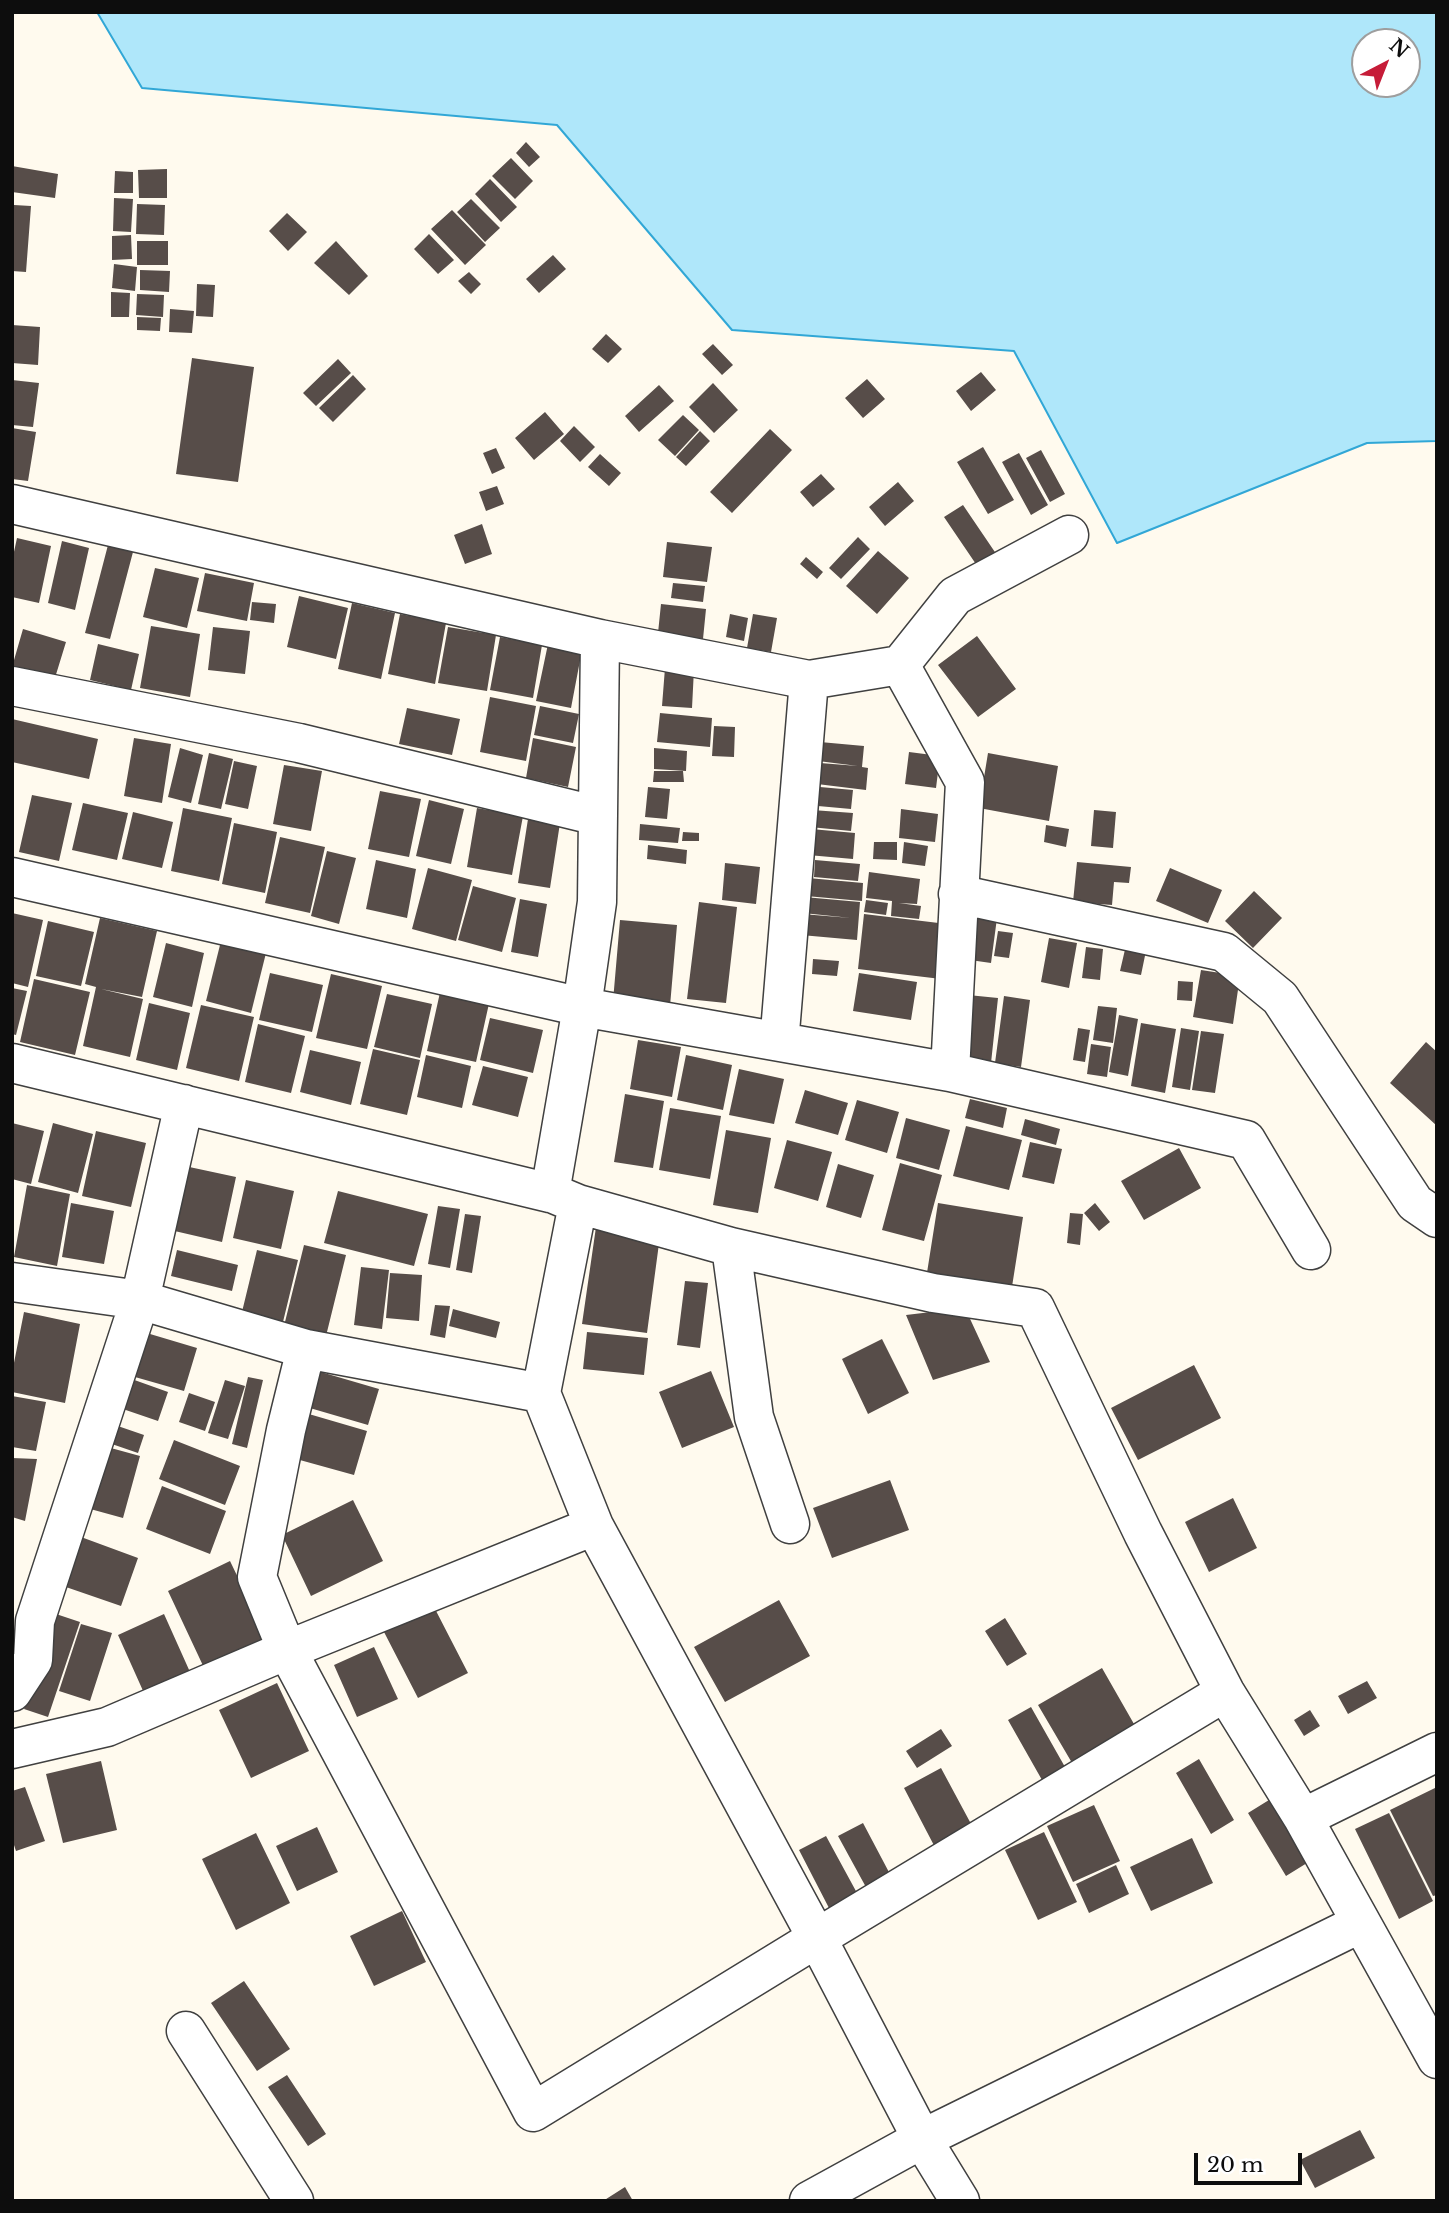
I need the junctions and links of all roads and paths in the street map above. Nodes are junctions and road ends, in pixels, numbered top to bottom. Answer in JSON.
{"nodes":[{"id":1,"x":12,"y":504,"type":"edge"},
{"id":2,"x":1069,"y":535,"type":"dead end"},
{"id":3,"x":600,"y":639,"type":"junction"},
{"id":4,"x":900,"y":665,"type":"junction"},
{"id":5,"x":809,"y":680,"type":"junction"},
{"id":6,"x":12,"y":686,"type":"edge"},
{"id":7,"x":598,"y":816,"type":"junction"},
{"id":8,"x":12,"y":877,"type":"edge"},
{"id":9,"x":958,"y":894,"type":"junction"},
{"id":10,"x":582,"y":1007,"type":"junction"},
{"id":11,"x":782,"y":1042,"type":"junction"},
{"id":12,"x":12,"y":1063,"type":"edge"},
{"id":13,"x":950,"y":1072,"type":"junction"},
{"id":14,"x":184,"y":1104,"type":"junction"},
{"id":15,"x":564,"y":1198,"type":"junction"},
{"id":16,"x":1437,"y":1218,"type":"edge"},
{"id":17,"x":731,"y":1247,"type":"junction"},
{"id":18,"x":1311,"y":1250,"type":"dead end"},
{"id":19,"x":12,"y":1282,"type":"edge"},
{"id":20,"x":140,"y":1300,"type":"junction"},
{"id":21,"x":306,"y":1349,"type":"junction"},
{"id":22,"x":541,"y":1393,"type":"junction"},
{"id":23,"x":790,"y":1524,"type":"dead end"},
{"id":24,"x":594,"y":1526,"type":"junction"},
{"id":25,"x":287,"y":1650,"type":"junction"},
{"id":26,"x":12,"y":1692,"type":"edge"},
{"id":27,"x":1225,"y":1692,"type":"junction"},
{"id":28,"x":12,"y":1749,"type":"edge"},
{"id":29,"x":1437,"y":1752,"type":"edge"},
{"id":30,"x":1303,"y":1818,"type":"junction"},
{"id":31,"x":1361,"y":1923,"type":"junction"},
{"id":32,"x":817,"y":1938,"type":"junction"},
{"id":33,"x":186,"y":2031,"type":"dead end"},
{"id":34,"x":1437,"y":2059,"type":"edge"},
{"id":35,"x":922,"y":2139,"type":"junction"},
{"id":36,"x":294,"y":2201,"type":"edge"},
{"id":37,"x":809,"y":2201,"type":"edge"},
{"id":38,"x":960,"y":2201,"type":"edge"}],
"edges":[{"from":1,"to":3,"type":"street"},
{"from":2,"to":4,"type":"street"},
{"from":3,"to":5,"type":"street"},
{"from":3,"to":7,"type":"street"},
{"from":4,"to":5,"type":"street"},
{"from":4,"to":9,"type":"street"},
{"from":5,"to":11,"type":"street"},
{"from":6,"to":7,"type":"street"},
{"from":7,"to":10,"type":"street"},
{"from":8,"to":10,"type":"street"},
{"from":9,"to":13,"type":"street"},
{"from":9,"to":16,"type":"street"},
{"from":10,"to":11,"type":"street"},
{"from":10,"to":15,"type":"street"},
{"from":11,"to":13,"type":"street"},
{"from":12,"to":14,"type":"street"},
{"from":13,"to":18,"type":"street"},
{"from":14,"to":15,"type":"street"},
{"from":14,"to":20,"type":"street"},
{"from":15,"to":17,"type":"street"},
{"from":15,"to":22,"type":"street"},
{"from":17,"to":23,"type":"street"},
{"from":17,"to":27,"type":"street"},
{"from":19,"to":20,"type":"street"},
{"from":20,"to":21,"type":"street"},
{"from":20,"to":26,"type":"street"},
{"from":21,"to":22,"type":"street"},
{"from":21,"to":25,"type":"street"},
{"from":22,"to":24,"type":"street"},
{"from":24,"to":25,"type":"street"},
{"from":24,"to":32,"type":"street"},
{"from":25,"to":28,"type":"street"},
{"from":25,"to":32,"type":"street"},
{"from":27,"to":30,"type":"street"},
{"from":27,"to":32,"type":"street"},
{"from":29,"to":30,"type":"street"},
{"from":30,"to":31,"type":"street"},
{"from":31,"to":34,"type":"street"},
{"from":31,"to":35,"type":"street"},
{"from":32,"to":35,"type":"street"},
{"from":33,"to":36,"type":"street"},
{"from":35,"to":37,"type":"street"},
{"from":35,"to":38,"type":"street"}]}
